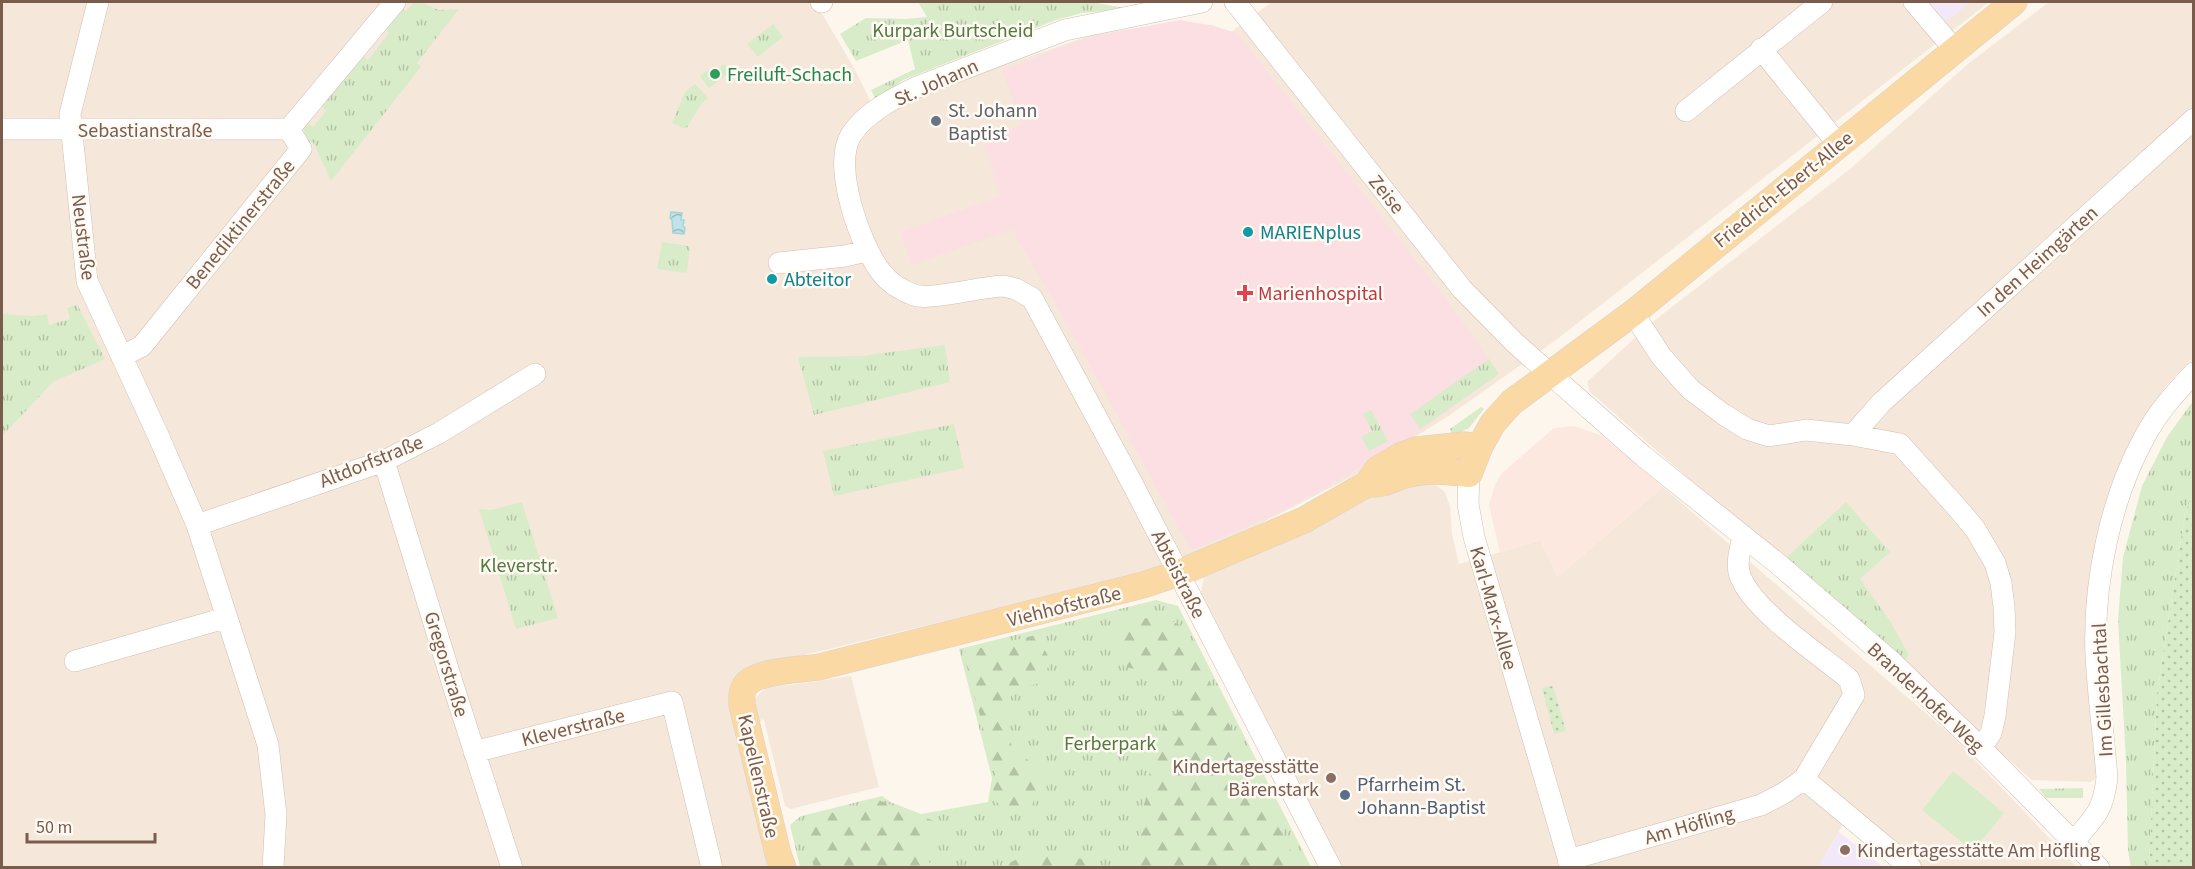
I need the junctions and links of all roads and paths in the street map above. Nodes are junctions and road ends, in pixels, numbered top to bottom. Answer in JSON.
{"nodes":[{"id":1,"x":98,"y":2,"type":"edge"},
{"id":2,"x":395,"y":2,"type":"edge"},
{"id":3,"x":1202,"y":2,"type":"edge"},
{"id":4,"x":1235,"y":2,"type":"edge"},
{"id":5,"x":1822,"y":2,"type":"edge"},
{"id":6,"x":1914,"y":2,"type":"edge"},
{"id":7,"x":2014,"y":2,"type":"edge"},
{"id":8,"x":1761,"y":49,"type":"junction"},
{"id":9,"x":1955,"y":50,"type":"junction"},
{"id":10,"x":1686,"y":111,"type":"dead end"},
{"id":11,"x":2193,"y":118,"type":"edge"},
{"id":12,"x":2,"y":129,"type":"edge"},
{"id":13,"x":289,"y":129,"type":"junction"},
{"id":14,"x":72,"y":130,"type":"junction"},
{"id":15,"x":1838,"y":144,"type":"junction"},
{"id":16,"x":866,"y":250,"type":"junction"},
{"id":17,"x":779,"y":263,"type":"dead end"},
{"id":18,"x":1016,"y":289,"type":"joint"},
{"id":19,"x":1633,"y":313,"type":"junction"},
{"id":20,"x":123,"y":356,"type":"junction"},
{"id":21,"x":2193,"y":373,"type":"edge"},
{"id":22,"x":535,"y":374,"type":"dead end"},
{"id":23,"x":1551,"y":375,"type":"junction"},
{"id":24,"x":1853,"y":435,"type":"junction"},
{"id":25,"x":1480,"y":446,"type":"junction"},
{"id":26,"x":384,"y":461,"type":"junction"},
{"id":27,"x":1469,"y":474,"type":"junction"},
{"id":28,"x":1367,"y":484,"type":"junction"},
{"id":29,"x":197,"y":525,"type":"junction"},
{"id":30,"x":1743,"y":537,"type":"junction"},
{"id":31,"x":1179,"y":573,"type":"junction"},
{"id":32,"x":225,"y":618,"type":"junction"},
{"id":33,"x":75,"y":661,"type":"dead end"},
{"id":34,"x":746,"y":685,"type":"joint"},
{"id":35,"x":1854,"y":695,"type":"joint"},
{"id":36,"x":1981,"y":748,"type":"junction"},
{"id":37,"x":474,"y":752,"type":"junction"},
{"id":38,"x":1804,"y":778,"type":"junction"},
{"id":39,"x":2074,"y":841,"type":"junction"},
{"id":40,"x":1569,"y":864,"type":"edge"},
{"id":41,"x":273,"y":867,"type":"edge"},
{"id":42,"x":512,"y":867,"type":"edge"},
{"id":43,"x":712,"y":867,"type":"edge"},
{"id":44,"x":783,"y":867,"type":"edge"},
{"id":45,"x":1330,"y":867,"type":"edge"},
{"id":46,"x":1911,"y":867,"type":"edge"},
{"id":47,"x":2099,"y":867,"type":"edge"}],
"edges":[{"from":1,"to":14,"type":"street","name":"Neustraße"},
{"from":2,"to":13,"type":"street","name":"Benediktinerstraße"},
{"from":3,"to":16,"type":"street","name":"St. Johann"},
{"from":4,"to":23,"type":"street","name":"Zeise"},
{"from":5,"to":8,"type":"street"},
{"from":6,"to":9,"type":"street"},
{"from":7,"to":9,"type":"main road","name":"Friedrich-Ebert-Allee"},
{"from":8,"to":10,"type":"street"},
{"from":8,"to":15,"type":"street"},
{"from":9,"to":15,"type":"main road","name":"Friedrich-Ebert-Allee"},
{"from":11,"to":24,"type":"street","name":"In den Heimgärten"},
{"from":12,"to":14,"type":"street","name":"Sebastianstraße"},
{"from":13,"to":14,"type":"street","name":"Sebastianstraße"},
{"from":13,"to":20,"type":"street","name":"Benediktinerstraße"},
{"from":14,"to":20,"type":"street","name":"Neustraße"},
{"from":15,"to":19,"type":"main road","name":"Friedrich-Ebert-Allee"},
{"from":16,"to":17,"type":"street"},
{"from":16,"to":18,"type":"street","name":"St. Johann"},
{"from":18,"to":31,"type":"street","name":"Abteistraße"},
{"from":19,"to":23,"type":"main road","name":"Friedrich-Ebert-Allee"},
{"from":19,"to":24,"type":"street"},
{"from":20,"to":29,"type":"street","name":"Neustraße"},
{"from":21,"to":39,"type":"street","name":"Im Gillesbachtal"},
{"from":22,"to":26,"type":"street","name":"Altdorfstraße"},
{"from":23,"to":25,"type":"main road","name":"Karl-Marx-Allee"},
{"from":23,"to":30,"type":"street","name":"Branderhofer Weg"},
{"from":24,"to":36,"type":"street"},
{"from":25,"to":27,"type":"main road","name":"Karl-Marx-Allee"},
{"from":25,"to":28,"type":"main road","name":"Viehhofstraße"},
{"from":26,"to":29,"type":"street","name":"Altdorfstraße"},
{"from":26,"to":37,"type":"street","name":"Gregorstraße"},
{"from":27,"to":28,"type":"main road","name":"Viehhofstraße"},
{"from":27,"to":40,"type":"street","name":"Karl-Marx-Allee"},
{"from":28,"to":31,"type":"main road","name":"Viehhofstraße"},
{"from":29,"to":32,"type":"street","name":"Neustraße"},
{"from":30,"to":35,"type":"street","name":"Branderhofer Weg"},
{"from":30,"to":36,"type":"street","name":"Branderhofer Weg"},
{"from":31,"to":34,"type":"main road","name":"Viehhofstraße"},
{"from":31,"to":45,"type":"street","name":"Abteistraße"},
{"from":32,"to":33,"type":"street"},
{"from":32,"to":41,"type":"street","name":"Neustraße"},
{"from":34,"to":44,"type":"main road","name":"Kapellenstraße"},
{"from":35,"to":38,"type":"street","name":"Am Höfling"},
{"from":36,"to":39,"type":"street","name":"Branderhofer Weg"},
{"from":37,"to":42,"type":"street","name":"Gregorstraße"},
{"from":37,"to":43,"type":"street","name":"Kleverstraße"},
{"from":38,"to":40,"type":"street","name":"Am Höfling"},
{"from":38,"to":46,"type":"street"},
{"from":39,"to":47,"type":"street","name":"Branderhofer Weg"}]}
